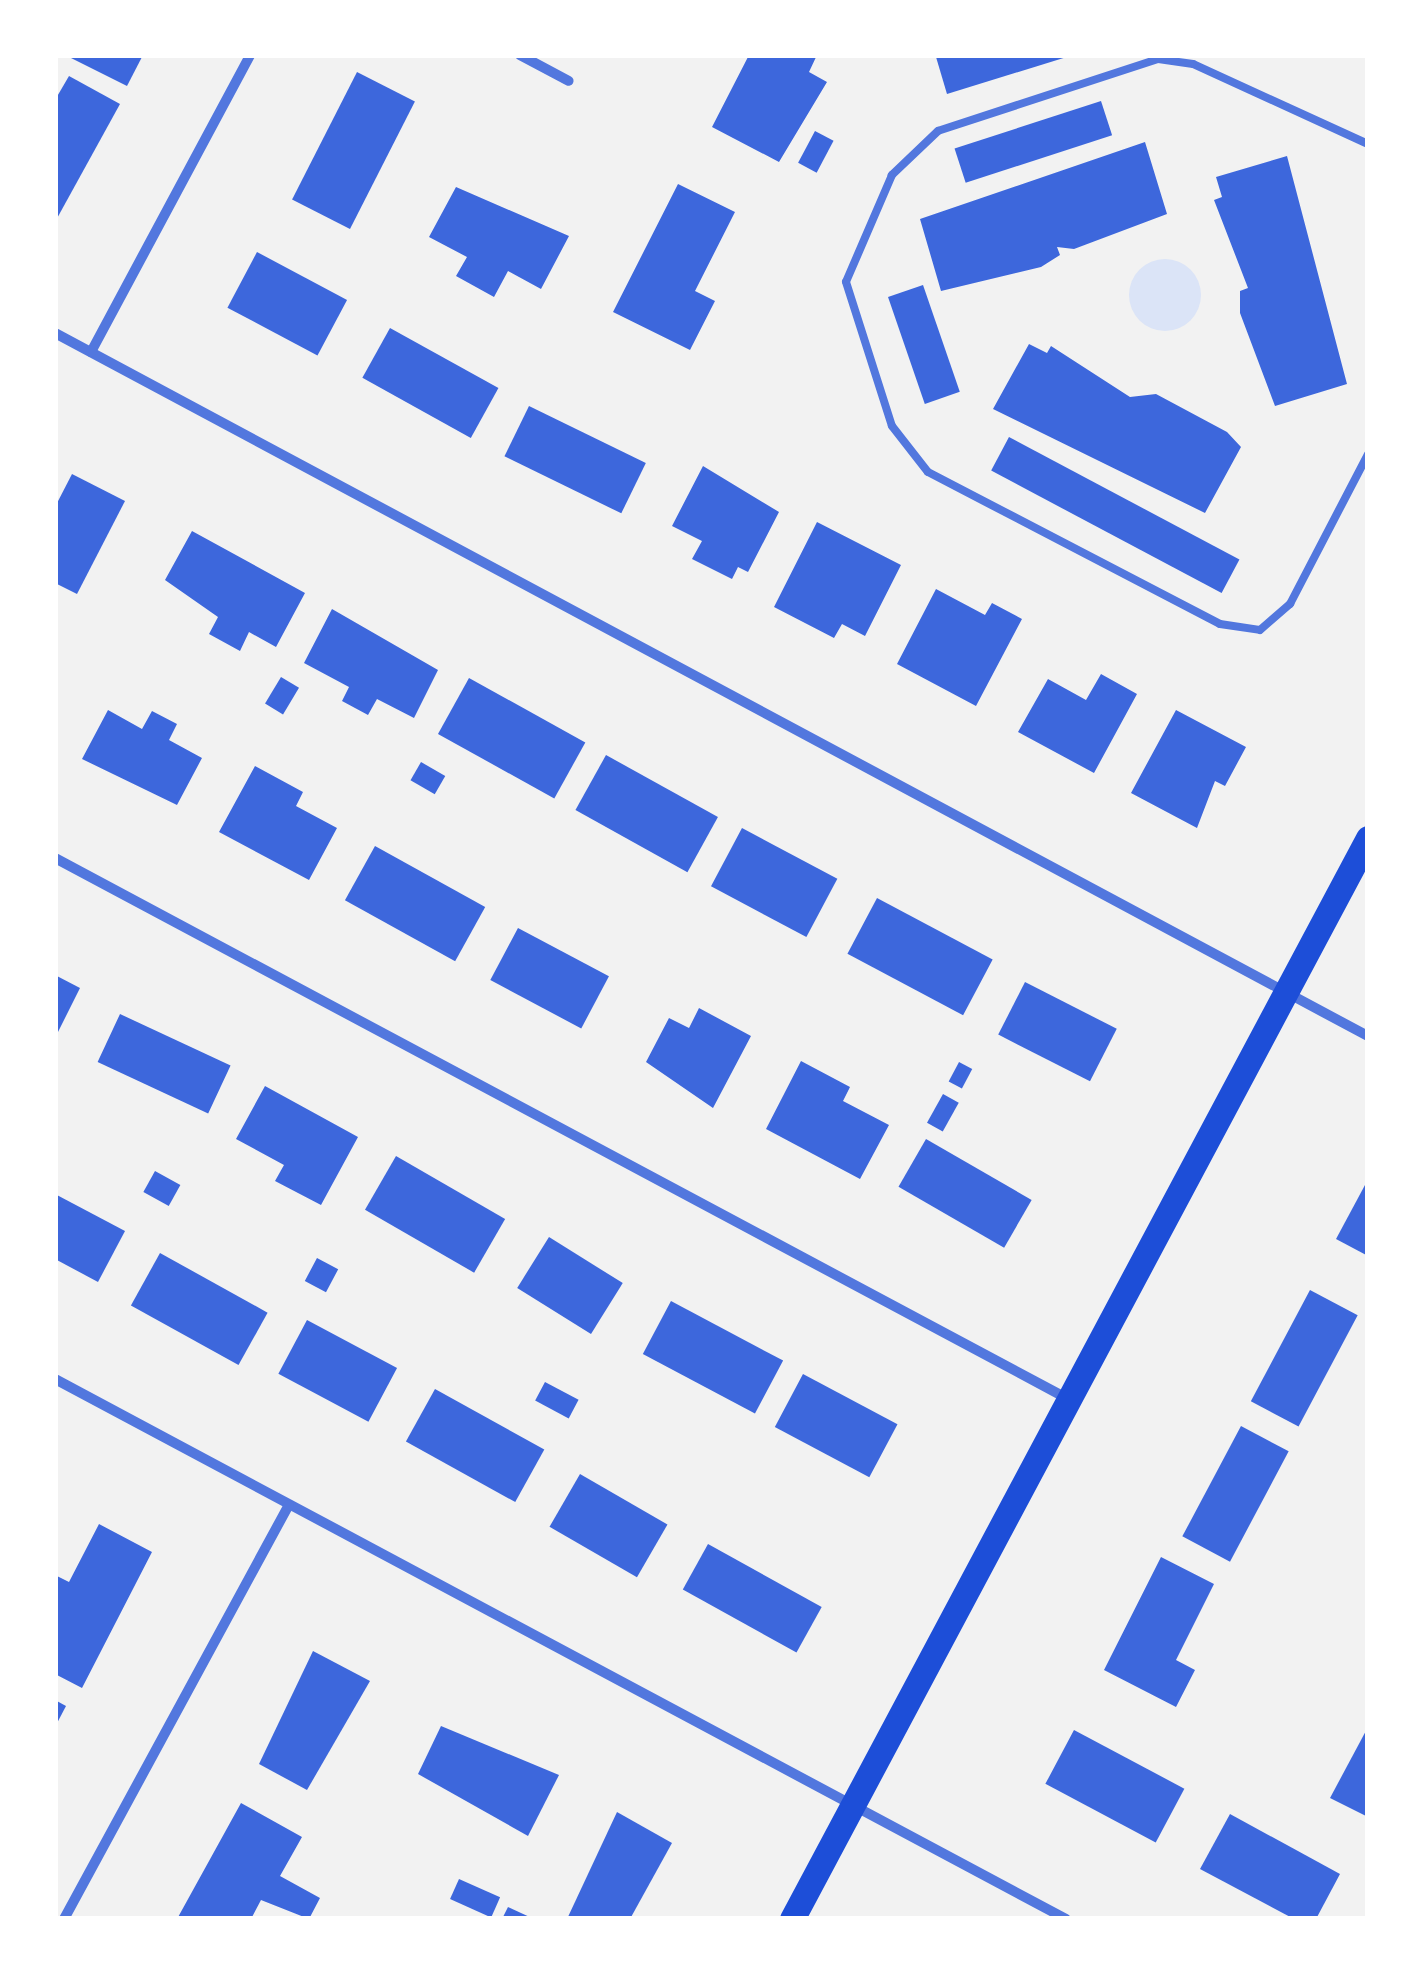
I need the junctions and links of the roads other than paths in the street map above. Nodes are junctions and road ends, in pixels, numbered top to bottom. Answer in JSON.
{"nodes":[{"id":1,"x":250,"y":55,"type":"edge"},
{"id":2,"x":520,"y":55,"type":"edge"},
{"id":3,"x":570,"y":82,"type":"dead end"},
{"id":4,"x":1368,"y":144,"type":"edge"},
{"id":5,"x":55,"y":332,"type":"edge"},
{"id":6,"x":92,"y":352,"type":"junction"},
{"id":7,"x":1368,"y":454,"type":"edge"},
{"id":8,"x":1368,"y":838,"type":"edge"},
{"id":9,"x":55,"y":858,"type":"edge"},
{"id":10,"x":1285,"y":994,"type":"junction"},
{"id":11,"x":1367,"y":1040,"type":"edge"},
{"id":12,"x":55,"y":1379,"type":"edge"},
{"id":13,"x":1069,"y":1399,"type":"junction"},
{"id":14,"x":289,"y":1504,"type":"junction"},
{"id":15,"x":852,"y":1806,"type":"junction"},
{"id":16,"x":64,"y":1919,"type":"edge"},
{"id":17,"x":792,"y":1919,"type":"edge"},
{"id":18,"x":1066,"y":1919,"type":"edge"}],
"edges":[{"from":1,"to":6,"type":"street"},
{"from":2,"to":3,"type":"street"},
{"from":4,"to":7,"type":"lane"},
{"from":5,"to":6,"type":"street"},
{"from":6,"to":10,"type":"street"},
{"from":8,"to":10,"type":"main road"},
{"from":9,"to":13,"type":"street"},
{"from":10,"to":11,"type":"street"},
{"from":10,"to":13,"type":"main road"},
{"from":12,"to":14,"type":"street"},
{"from":13,"to":15,"type":"main road"},
{"from":14,"to":15,"type":"street"},
{"from":14,"to":16,"type":"street"},
{"from":15,"to":17,"type":"main road"},
{"from":15,"to":18,"type":"street"}]}
